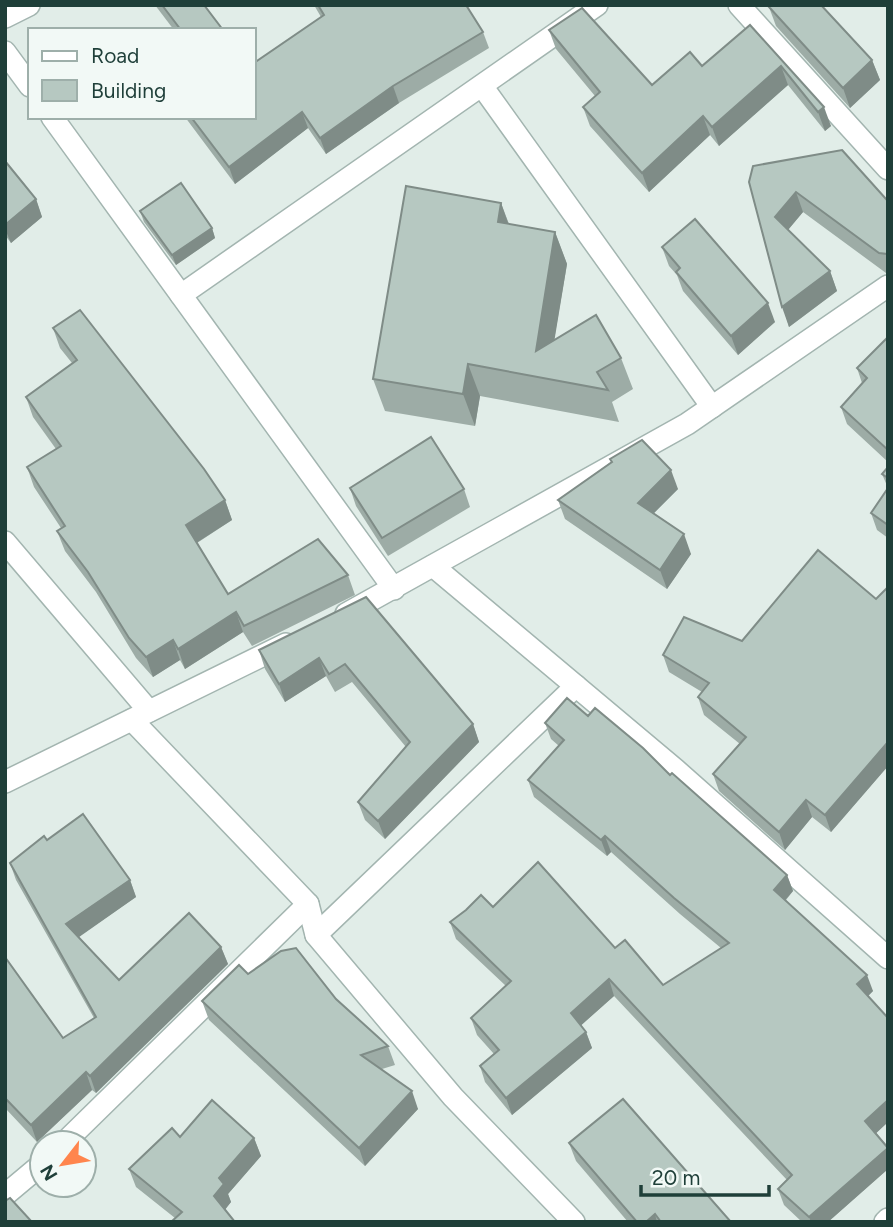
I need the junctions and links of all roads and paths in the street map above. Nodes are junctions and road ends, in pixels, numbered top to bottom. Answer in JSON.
{"nodes":[{"id":1,"x":29,"y":5,"type":"edge"},
{"id":2,"x":597,"y":5,"type":"edge"},
{"id":3,"x":739,"y":5,"type":"edge"},
{"id":4,"x":5,"y":18,"type":"edge"},
{"id":5,"x":5,"y":52,"type":"edge"},
{"id":6,"x":28,"y":83,"type":"edge"},
{"id":7,"x":482,"y":86,"type":"junction"},
{"id":8,"x":53,"y":119,"type":"edge"},
{"id":9,"x":888,"y":169,"type":"edge"},
{"id":10,"x":888,"y":286,"type":"edge"},
{"id":11,"x":181,"y":295,"type":"junction"},
{"id":12,"x":712,"y":407,"type":"junction"},
{"id":13,"x":5,"y":541,"type":"edge"},
{"id":14,"x":433,"y":566,"type":"junction"},
{"id":15,"x":394,"y":589,"type":"junction"},
{"id":16,"x":327,"y":624,"type":"edge"},
{"id":17,"x":304,"y":635,"type":"edge"},
{"id":18,"x":576,"y":686,"type":"junction"},
{"id":19,"x":141,"y":715,"type":"junction"},
{"id":20,"x":5,"y":782,"type":"edge"},
{"id":21,"x":308,"y":904,"type":"junction"},
{"id":22,"x":316,"y":935,"type":"junction"},
{"id":23,"x":888,"y":958,"type":"edge"},
{"id":24,"x":78,"y":1129,"type":"edge"},
{"id":25,"x":28,"y":1176,"type":"edge"},
{"id":26,"x":5,"y":1195,"type":"edge"},
{"id":27,"x":574,"y":1222,"type":"edge"}],
"edges":[{"from":1,"to":4,"type":"street"},
{"from":2,"to":7,"type":"street"},
{"from":3,"to":9,"type":"street"},
{"from":5,"to":6,"type":"street"},
{"from":7,"to":11,"type":"street"},
{"from":7,"to":12,"type":"street"},
{"from":8,"to":11,"type":"street"},
{"from":10,"to":12,"type":"street"},
{"from":11,"to":15,"type":"street"},
{"from":12,"to":14,"type":"street"},
{"from":13,"to":19,"type":"street"},
{"from":14,"to":15,"type":"street"},
{"from":14,"to":18,"type":"street"},
{"from":15,"to":16,"type":"street"},
{"from":17,"to":19,"type":"street"},
{"from":18,"to":22,"type":"street"},
{"from":18,"to":23,"type":"street"},
{"from":19,"to":20,"type":"street"},
{"from":19,"to":21,"type":"street"},
{"from":21,"to":22,"type":"street"},
{"from":21,"to":24,"type":"street"},
{"from":22,"to":27,"type":"street"},
{"from":25,"to":26,"type":"street"}]}
